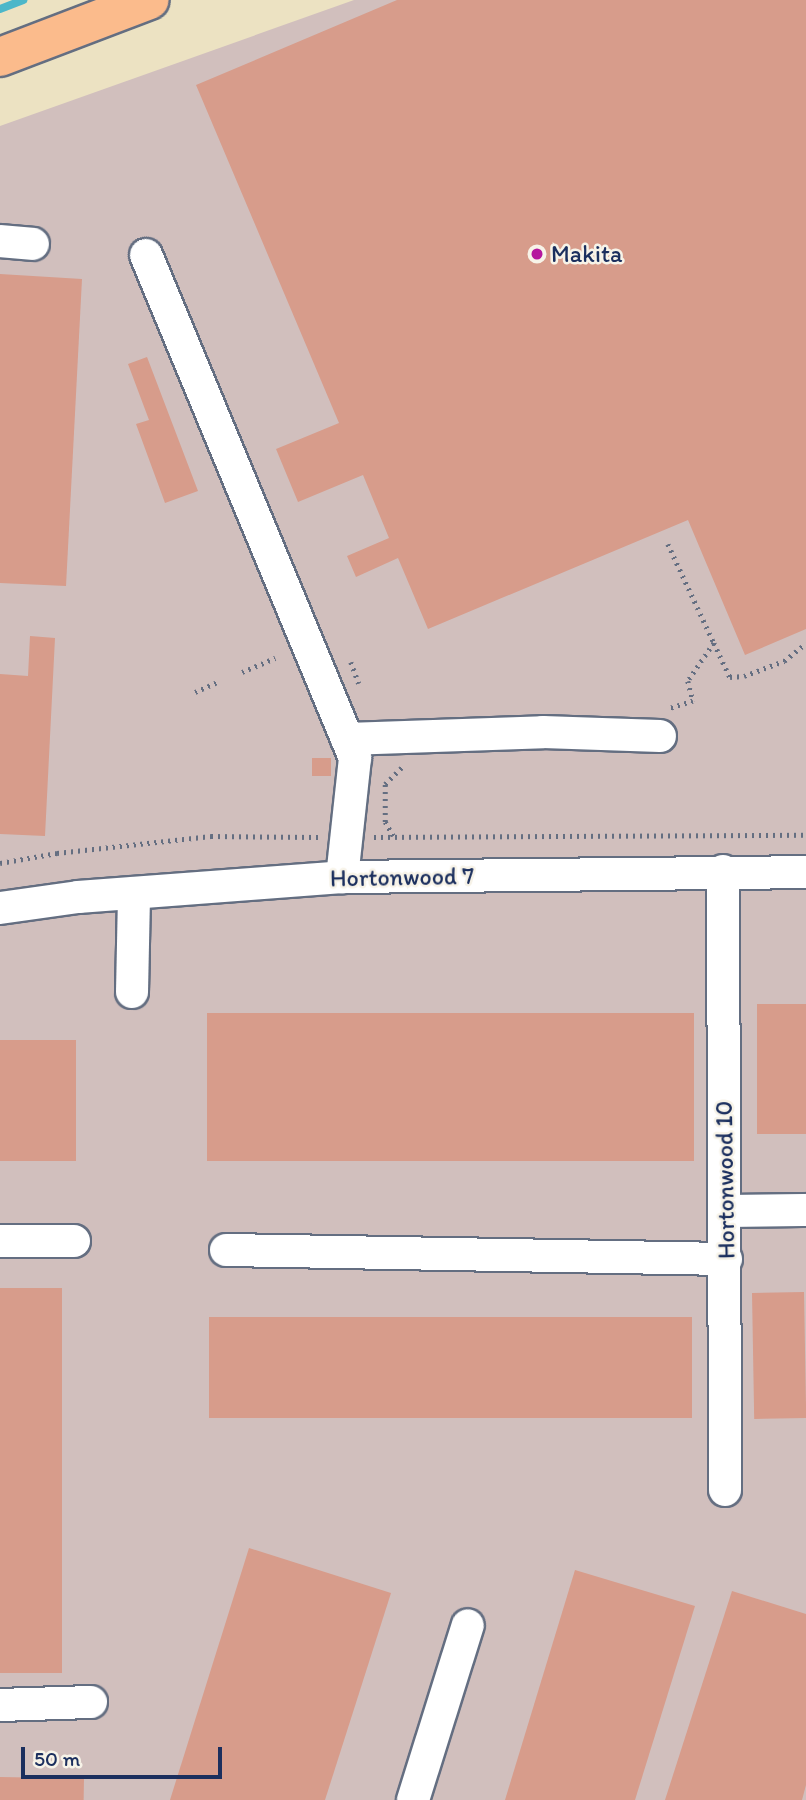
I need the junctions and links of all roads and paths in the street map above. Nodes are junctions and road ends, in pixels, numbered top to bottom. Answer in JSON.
{"nodes":[{"id":1,"x":149,"y":0,"type":"edge"},
{"id":2,"x":0,"y":57,"type":"edge"},
{"id":3,"x":0,"y":242,"type":"edge"},
{"id":4,"x":33,"y":244,"type":"dead end"},
{"id":5,"x":146,"y":255,"type":"dead end"},
{"id":6,"x":668,"y":544,"type":"dead end"},
{"id":7,"x":714,"y":643,"type":"junction"},
{"id":8,"x":806,"y":643,"type":"edge"},
{"id":9,"x":275,"y":658,"type":"dead end"},
{"id":10,"x":351,"y":662,"type":"dead end"},
{"id":11,"x":242,"y":672,"type":"dead end"},
{"id":12,"x":217,"y":682,"type":"dead end"},
{"id":13,"x":195,"y":692,"type":"dead end"},
{"id":14,"x":362,"y":695,"type":"dead end"},
{"id":15,"x":663,"y":723,"type":"joint"},
{"id":16,"x":347,"y":739,"type":"junction"},
{"id":17,"x":410,"y":758,"type":"dead end"},
{"id":18,"x":806,"y":835,"type":"edge"},
{"id":19,"x":346,"y":837,"type":"junction"},
{"id":20,"x":394,"y":837,"type":"junction"},
{"id":21,"x":0,"y":863,"type":"edge"},
{"id":22,"x":723,"y":871,"type":"junction"},
{"id":23,"x":806,"y":872,"type":"edge"},
{"id":24,"x":341,"y":877,"type":"junction"},
{"id":25,"x":134,"y":893,"type":"junction"},
{"id":26,"x":0,"y":908,"type":"edge"},
{"id":27,"x":132,"y":992,"type":"dead end"},
{"id":28,"x":725,"y":1210,"type":"junction"},
{"id":29,"x":806,"y":1210,"type":"edge"},
{"id":30,"x":0,"y":1241,"type":"edge"},
{"id":31,"x":74,"y":1241,"type":"dead end"},
{"id":32,"x":226,"y":1250,"type":"dead end"},
{"id":33,"x":726,"y":1259,"type":"junction"},
{"id":34,"x":726,"y":1490,"type":"dead end"},
{"id":35,"x":468,"y":1625,"type":"dead end"},
{"id":36,"x":91,"y":1702,"type":"dead end"},
{"id":37,"x":0,"y":1705,"type":"edge"},
{"id":38,"x":413,"y":1800,"type":"edge"}],
"edges":[{"from":1,"to":2,"type":"highway"},
{"from":3,"to":4,"type":"street"},
{"from":5,"to":16,"type":"street"},
{"from":6,"to":7,"type":"path"},
{"from":7,"to":8,"type":"path"},
{"from":7,"to":15,"type":"path"},
{"from":9,"to":11,"type":"path"},
{"from":10,"to":14,"type":"path"},
{"from":12,"to":13,"type":"path"},
{"from":15,"to":16,"type":"street"},
{"from":16,"to":19,"type":"street"},
{"from":17,"to":20,"type":"path"},
{"from":18,"to":20,"type":"path"},
{"from":19,"to":20,"type":"path"},
{"from":19,"to":21,"type":"path"},
{"from":19,"to":24,"type":"street"},
{"from":22,"to":23,"type":"street","name":"Hortonwood 7"},
{"from":22,"to":24,"type":"street","name":"Hortonwood 7"},
{"from":22,"to":28,"type":"street","name":"Hortonwood 10"},
{"from":24,"to":25,"type":"street","name":"Hortonwood 7"},
{"from":25,"to":26,"type":"street","name":"Hortonwood 7"},
{"from":25,"to":27,"type":"street"},
{"from":28,"to":29,"type":"street"},
{"from":28,"to":33,"type":"street","name":"Hortonwood 10"},
{"from":30,"to":31,"type":"street"},
{"from":32,"to":33,"type":"street"},
{"from":33,"to":34,"type":"street","name":"Hortonwood 10"},
{"from":35,"to":38,"type":"street"},
{"from":36,"to":37,"type":"street"}]}
